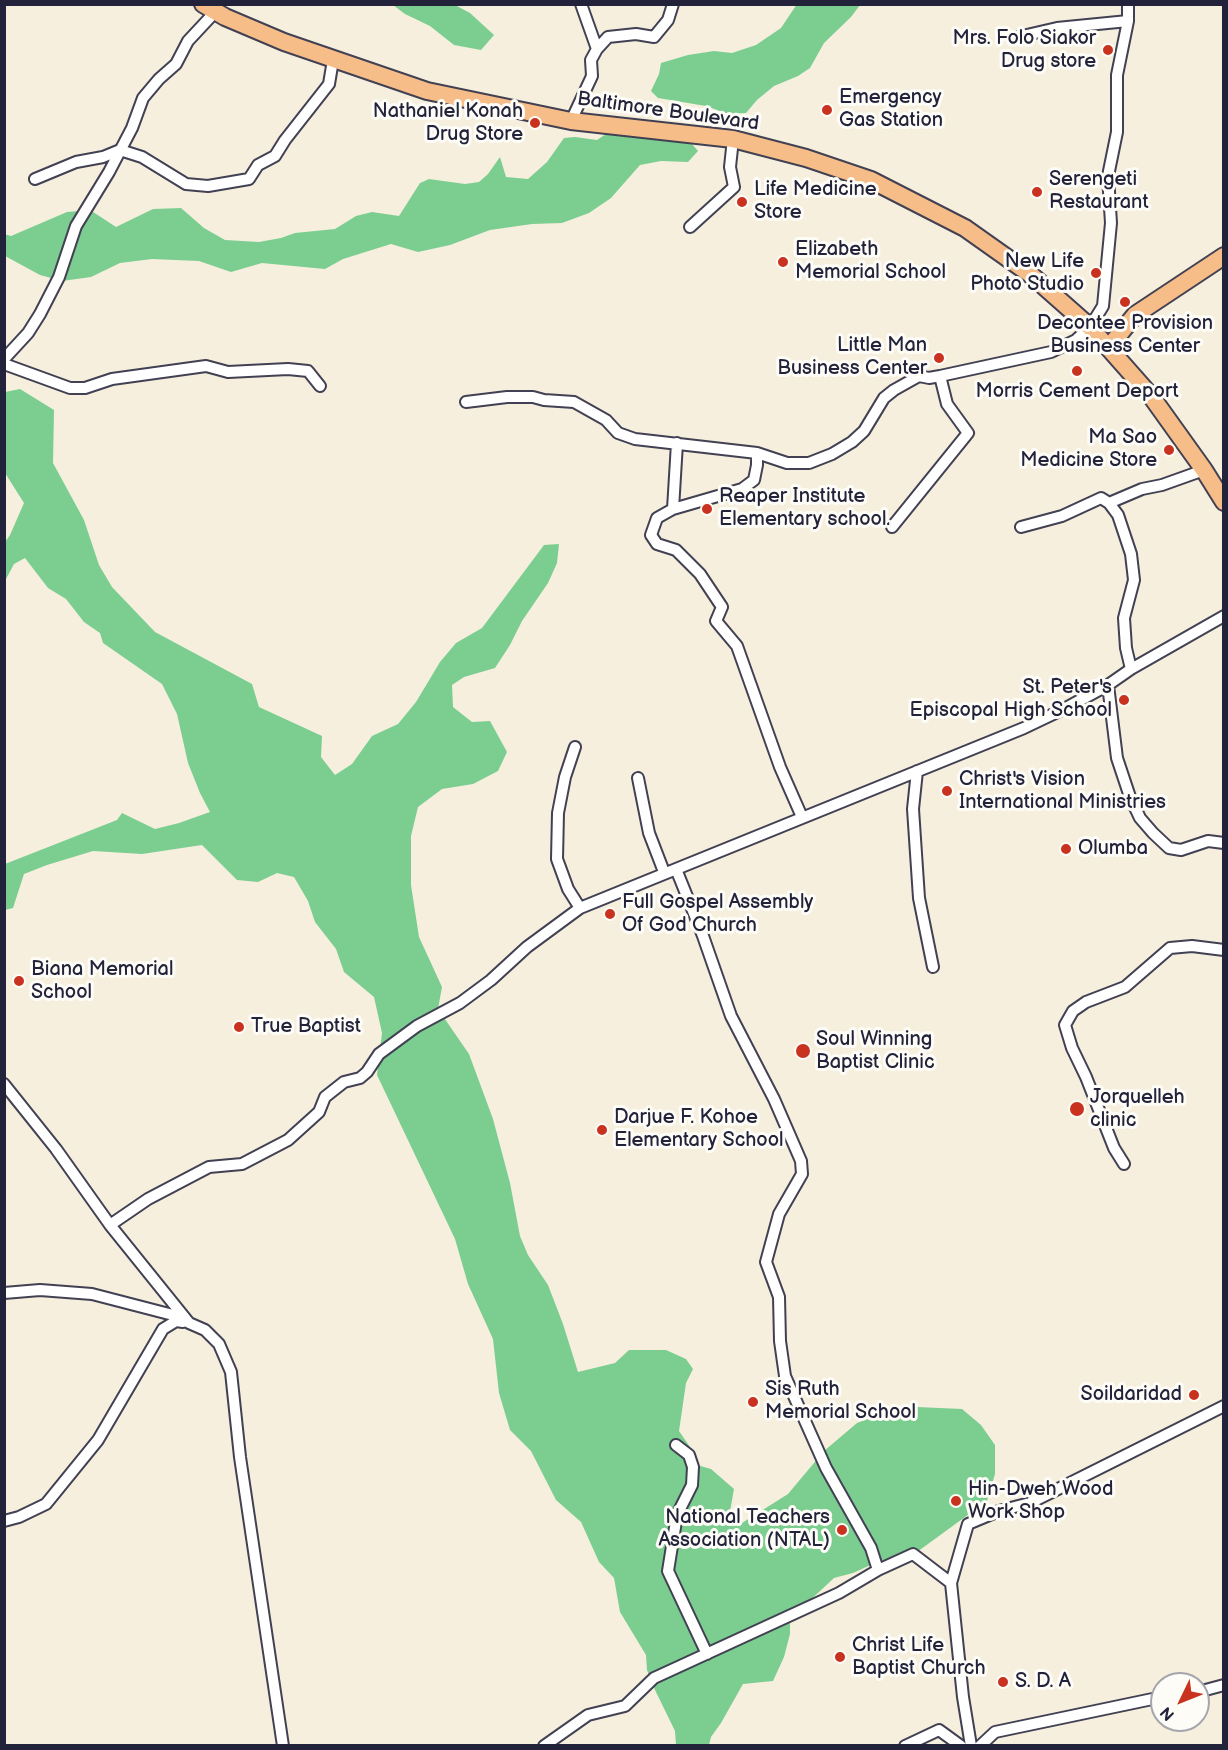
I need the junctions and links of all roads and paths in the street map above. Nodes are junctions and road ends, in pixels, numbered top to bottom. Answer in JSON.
{"nodes":[{"id":1,"x":582,"y":4,"type":"edge"},
{"id":2,"x":673,"y":4,"type":"edge"},
{"id":3,"x":1128,"y":4,"type":"edge"},
{"id":4,"x":209,"y":8,"type":"edge"},
{"id":5,"x":1128,"y":21,"type":"junction"},
{"id":6,"x":1018,"y":37,"type":"dead end"},
{"id":7,"x":597,"y":49,"type":"junction"},
{"id":8,"x":333,"y":60,"type":"junction"},
{"id":9,"x":571,"y":120,"type":"junction"},
{"id":10,"x":733,"y":139,"type":"junction"},
{"id":11,"x":120,"y":150,"type":"junction"},
{"id":12,"x":35,"y":179,"type":"dead end"},
{"id":13,"x":690,"y":227,"type":"dead end"},
{"id":14,"x":1224,"y":256,"type":"edge"},
{"id":15,"x":1090,"y":327,"type":"junction"},
{"id":16,"x":1109,"y":347,"type":"junction"},
{"id":17,"x":4,"y":359,"type":"edge"},
{"id":18,"x":4,"y":364,"type":"edge"},
{"id":19,"x":940,"y":376,"type":"junction"},
{"id":20,"x":320,"y":386,"type":"dead end"},
{"id":21,"x":466,"y":402,"type":"dead end"},
{"id":22,"x":677,"y":443,"type":"junction"},
{"id":23,"x":757,"y":453,"type":"junction"},
{"id":24,"x":1204,"y":470,"type":"junction"},
{"id":25,"x":1224,"y":502,"type":"edge"},
{"id":26,"x":1109,"y":503,"type":"junction"},
{"id":27,"x":673,"y":509,"type":"junction"},
{"id":28,"x":892,"y":527,"type":"dead end"},
{"id":29,"x":1021,"y":527,"type":"dead end"},
{"id":30,"x":1224,"y":616,"type":"edge"},
{"id":31,"x":1131,"y":669,"type":"junction"},
{"id":32,"x":1108,"y":685,"type":"junction"},
{"id":33,"x":575,"y":747,"type":"dead end"},
{"id":34,"x":917,"y":771,"type":"junction"},
{"id":35,"x":638,"y":778,"type":"dead end"},
{"id":36,"x":802,"y":817,"type":"junction"},
{"id":37,"x":1224,"y":843,"type":"edge"},
{"id":38,"x":676,"y":869,"type":"junction"},
{"id":39,"x":664,"y":872,"type":"junction"},
{"id":40,"x":580,"y":908,"type":"junction"},
{"id":41,"x":1224,"y":950,"type":"edge"},
{"id":42,"x":933,"y":967,"type":"dead end"},
{"id":43,"x":4,"y":1084,"type":"edge"},
{"id":44,"x":1124,"y":1164,"type":"dead end"},
{"id":45,"x":110,"y":1225,"type":"junction"},
{"id":46,"x":4,"y":1293,"type":"edge"},
{"id":47,"x":176,"y":1320,"type":"junction"},
{"id":48,"x":189,"y":1323,"type":"junction"},
{"id":49,"x":1224,"y":1406,"type":"edge"},
{"id":50,"x":676,"y":1445,"type":"dead end"},
{"id":51,"x":4,"y":1521,"type":"edge"},
{"id":52,"x":878,"y":1570,"type":"junction"},
{"id":53,"x":951,"y":1583,"type":"junction"},
{"id":54,"x":707,"y":1654,"type":"junction"},
{"id":55,"x":1150,"y":1700,"type":"edge"},
{"id":56,"x":283,"y":1746,"type":"edge"},
{"id":57,"x":544,"y":1746,"type":"edge"},
{"id":58,"x":905,"y":1746,"type":"edge"},
{"id":59,"x":961,"y":1746,"type":"edge"},
{"id":60,"x":971,"y":1746,"type":"edge"},
{"id":61,"x":980,"y":1746,"type":"edge"}],
"edges":[{"from":1,"to":7,"type":"street"},
{"from":2,"to":7,"type":"street"},
{"from":3,"to":5,"type":"street"},
{"from":4,"to":8,"type":"main road","name":"Baltimore Boulevard"},
{"from":4,"to":11,"type":"street"},
{"from":5,"to":6,"type":"street"},
{"from":5,"to":15,"type":"street"},
{"from":7,"to":9,"type":"street"},
{"from":8,"to":9,"type":"main road","name":"Baltimore Boulevard"},
{"from":8,"to":11,"type":"street"},
{"from":9,"to":10,"type":"main road","name":"Baltimore Boulevard"},
{"from":10,"to":13,"type":"street"},
{"from":10,"to":15,"type":"main road","name":"Baltimore Boulevard"},
{"from":11,"to":12,"type":"street"},
{"from":11,"to":17,"type":"street"},
{"from":14,"to":16,"type":"main road"},
{"from":15,"to":16,"type":"main road","name":"Baltimore Boulevard"},
{"from":15,"to":19,"type":"street"},
{"from":16,"to":24,"type":"main road","name":"Baltimore Boulevard"},
{"from":18,"to":20,"type":"street"},
{"from":19,"to":23,"type":"street"},
{"from":19,"to":28,"type":"street"},
{"from":21,"to":22,"type":"street"},
{"from":22,"to":23,"type":"street"},
{"from":22,"to":27,"type":"street"},
{"from":23,"to":27,"type":"street"},
{"from":24,"to":25,"type":"main road","name":"Baltimore Boulevard"},
{"from":24,"to":26,"type":"street"},
{"from":26,"to":29,"type":"street"},
{"from":26,"to":31,"type":"street"},
{"from":27,"to":36,"type":"street"},
{"from":30,"to":31,"type":"street"},
{"from":31,"to":32,"type":"street"},
{"from":32,"to":34,"type":"street"},
{"from":32,"to":37,"type":"street"},
{"from":33,"to":40,"type":"street"},
{"from":34,"to":36,"type":"street"},
{"from":34,"to":42,"type":"street"},
{"from":35,"to":39,"type":"street"},
{"from":36,"to":38,"type":"street"},
{"from":38,"to":39,"type":"street"},
{"from":38,"to":52,"type":"street"},
{"from":39,"to":40,"type":"street"},
{"from":40,"to":45,"type":"street"},
{"from":41,"to":44,"type":"street"},
{"from":43,"to":45,"type":"street"},
{"from":45,"to":48,"type":"street"},
{"from":46,"to":47,"type":"street"},
{"from":47,"to":48,"type":"street"},
{"from":47,"to":51,"type":"street"},
{"from":48,"to":56,"type":"street"},
{"from":49,"to":53,"type":"street"},
{"from":50,"to":54,"type":"street"},
{"from":52,"to":53,"type":"street"},
{"from":52,"to":54,"type":"street"},
{"from":53,"to":60,"type":"street"},
{"from":54,"to":57,"type":"street"},
{"from":55,"to":61,"type":"street"},
{"from":58,"to":59,"type":"street"}]}
